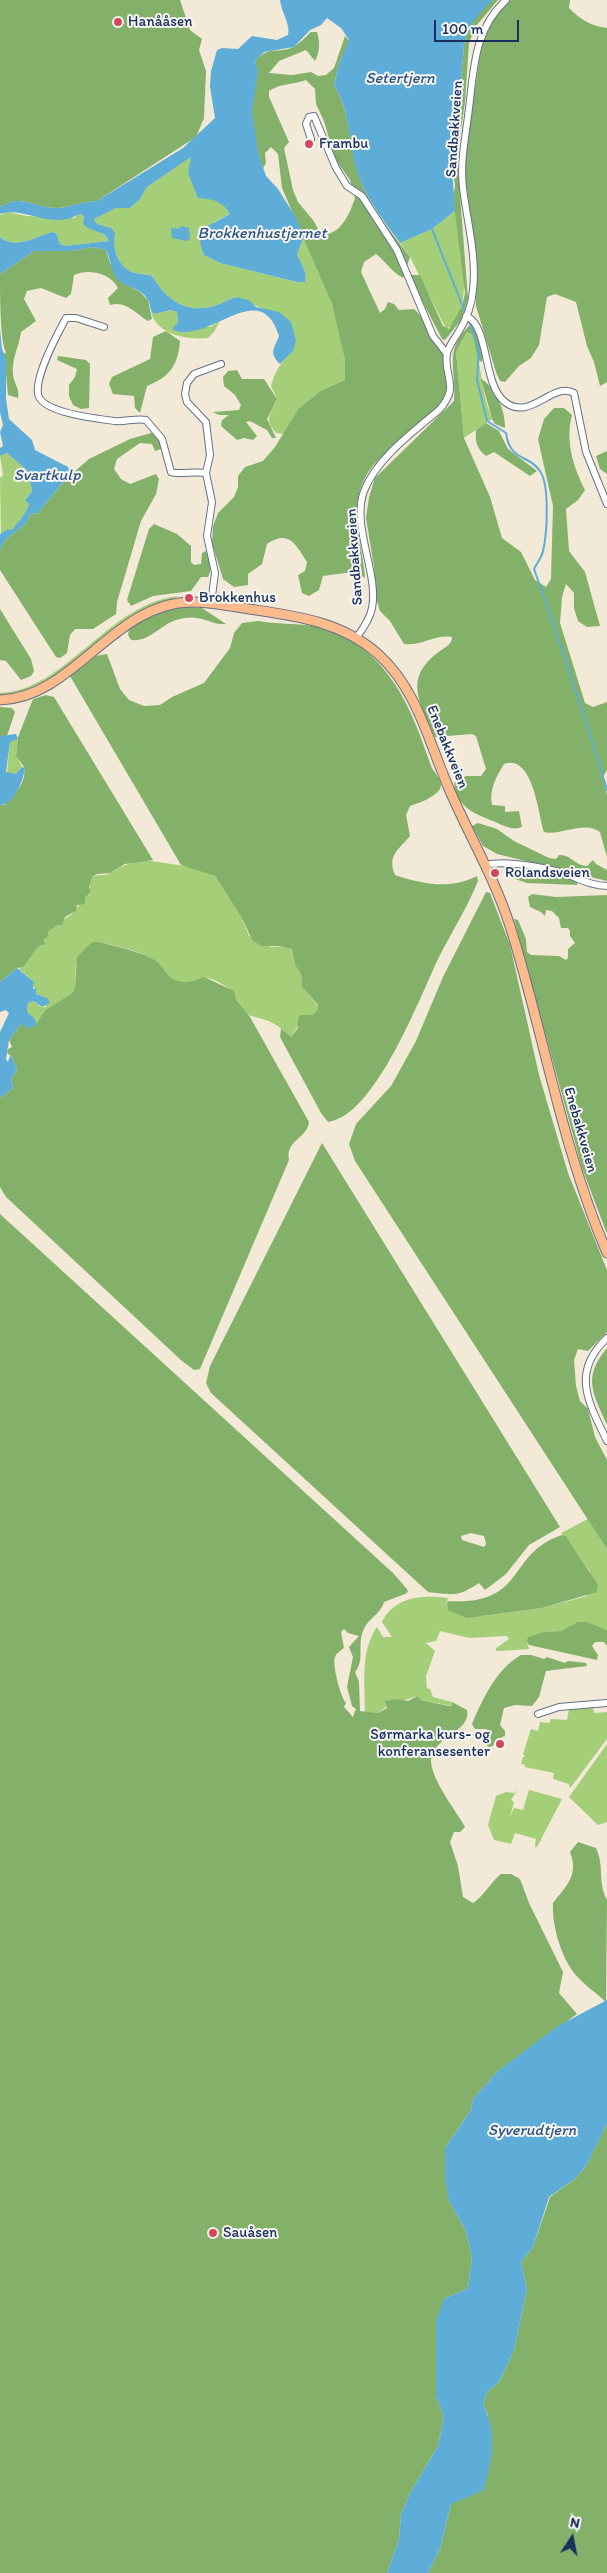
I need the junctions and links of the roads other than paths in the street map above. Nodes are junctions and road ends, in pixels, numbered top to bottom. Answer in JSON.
{"nodes":[{"id":1,"x":506,"y":0,"type":"edge"},
{"id":2,"x":311,"y":139,"type":"dead end"},
{"id":3,"x":466,"y":316,"type":"junction"},
{"id":4,"x":104,"y":327,"type":"dead end"},
{"id":5,"x":447,"y":354,"type":"junction"},
{"id":6,"x":222,"y":364,"type":"dead end"},
{"id":7,"x":206,"y":473,"type":"junction"},
{"id":8,"x":607,"y":504,"type":"edge"},
{"id":9,"x":211,"y":604,"type":"junction"},
{"id":10,"x":356,"y":638,"type":"junction"},
{"id":11,"x":0,"y":700,"type":"edge"},
{"id":12,"x":486,"y":865,"type":"junction"},
{"id":13,"x":607,"y":886,"type":"edge"},
{"id":14,"x":607,"y":1253,"type":"edge"},
{"id":15,"x":607,"y":1338,"type":"edge"},
{"id":16,"x":607,"y":1442,"type":"edge"},
{"id":17,"x":607,"y":1703,"type":"edge"},
{"id":18,"x":538,"y":1714,"type":"dead end"}],
"edges":[{"from":1,"to":3,"type":"street","name":"Sandbakkveien"},
{"from":2,"to":5,"type":"street"},
{"from":3,"to":5,"type":"street","name":"Sandbakkveien"},
{"from":3,"to":8,"type":"street"},
{"from":4,"to":7,"type":"street"},
{"from":5,"to":10,"type":"street","name":"Sandbakkveien"},
{"from":6,"to":7,"type":"street"},
{"from":7,"to":9,"type":"street"},
{"from":9,"to":10,"type":"main road","name":"Enebakkveien"},
{"from":9,"to":11,"type":"main road","name":"Enebakkveien"},
{"from":10,"to":12,"type":"main road","name":"Enebakkveien"},
{"from":12,"to":13,"type":"street"},
{"from":12,"to":14,"type":"main road","name":"Enebakkveien"},
{"from":15,"to":16,"type":"street"},
{"from":17,"to":18,"type":"street"}]}
